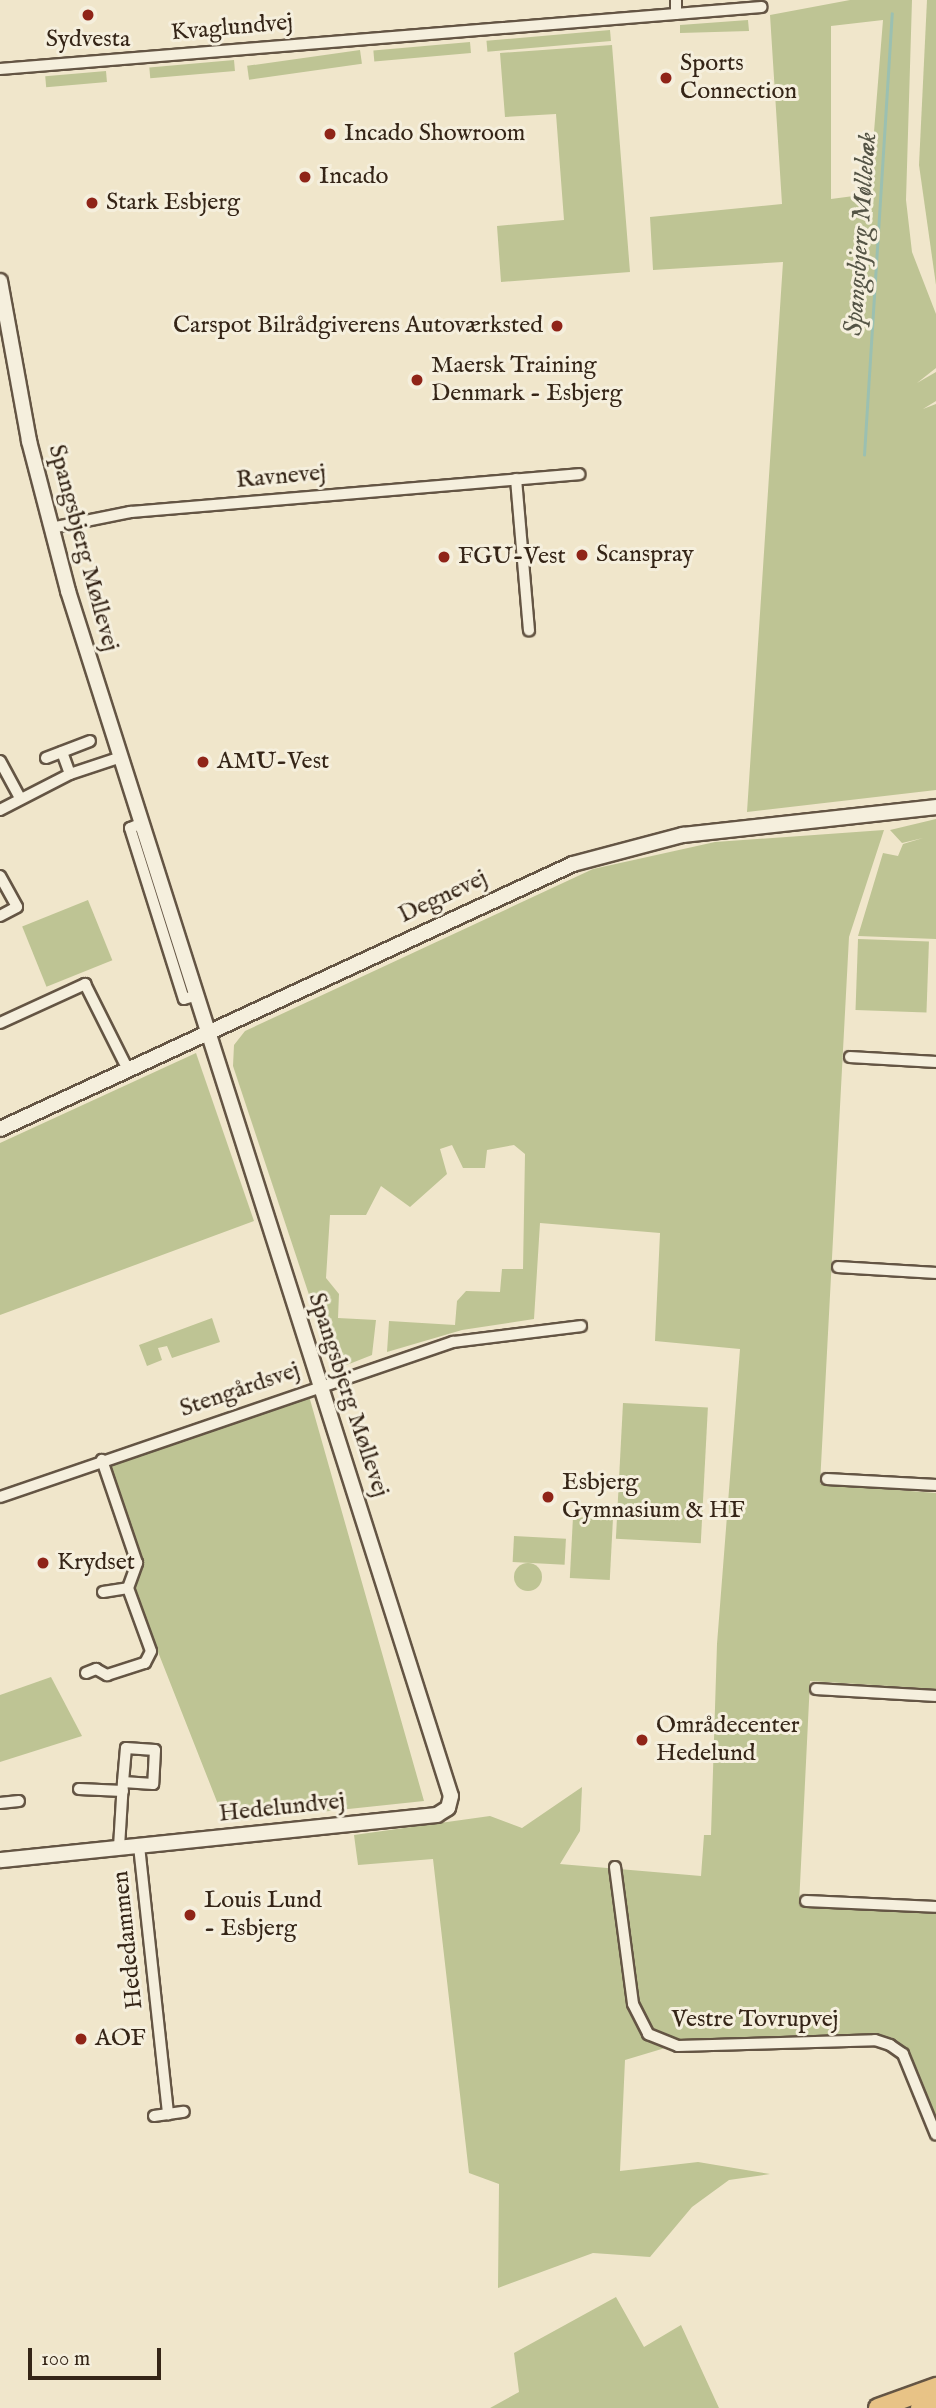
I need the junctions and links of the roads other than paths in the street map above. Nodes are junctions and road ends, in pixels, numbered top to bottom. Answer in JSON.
{"nodes":[{"id":1,"x":676,"y":0,"type":"edge"},
{"id":2,"x":761,"y":7,"type":"dead end"},
{"id":3,"x":676,"y":14,"type":"junction"},
{"id":4,"x":0,"y":69,"type":"edge"},
{"id":5,"x":0,"y":281,"type":"edge"},
{"id":6,"x":579,"y":474,"type":"dead end"},
{"id":7,"x":516,"y":479,"type":"junction"},
{"id":8,"x":51,"y":528,"type":"junction"},
{"id":9,"x":529,"y":630,"type":"dead end"},
{"id":10,"x":90,"y":741,"type":"dead end"},
{"id":11,"x":62,"y":752,"type":"junction"},
{"id":12,"x":121,"y":757,"type":"junction"},
{"id":13,"x":46,"y":758,"type":"dead end"},
{"id":14,"x":0,"y":761,"type":"edge"},
{"id":15,"x":71,"y":774,"type":"junction"},
{"id":16,"x":20,"y":797,"type":"junction"},
{"id":17,"x":936,"y":807,"type":"edge"},
{"id":18,"x":0,"y":810,"type":"edge"},
{"id":19,"x":0,"y":876,"type":"edge"},
{"id":20,"x":0,"y":916,"type":"edge"},
{"id":21,"x":0,"y":1023,"type":"edge"},
{"id":22,"x":209,"y":1031,"type":"junction"},
{"id":23,"x":850,"y":1057,"type":"dead end"},
{"id":24,"x":936,"y":1062,"type":"edge"},
{"id":25,"x":128,"y":1070,"type":"junction"},
{"id":26,"x":0,"y":1129,"type":"edge"},
{"id":27,"x":838,"y":1267,"type":"dead end"},
{"id":28,"x":936,"y":1273,"type":"edge"},
{"id":29,"x":581,"y":1326,"type":"dead end"},
{"id":30,"x":320,"y":1384,"type":"junction"},
{"id":31,"x":102,"y":1460,"type":"junction"},
{"id":32,"x":827,"y":1479,"type":"dead end"},
{"id":33,"x":936,"y":1485,"type":"edge"},
{"id":34,"x":0,"y":1497,"type":"edge"},
{"id":35,"x":128,"y":1588,"type":"junction"},
{"id":36,"x":103,"y":1592,"type":"dead end"},
{"id":37,"x":86,"y":1673,"type":"dead end"},
{"id":38,"x":816,"y":1689,"type":"dead end"},
{"id":39,"x":936,"y":1696,"type":"edge"},
{"id":40,"x":123,"y":1787,"type":"junction"},
{"id":41,"x":79,"y":1789,"type":"dead end"},
{"id":42,"x":19,"y":1801,"type":"dead end"},
{"id":43,"x":0,"y":1803,"type":"edge"},
{"id":44,"x":448,"y":1808,"type":"joint"},
{"id":45,"x":139,"y":1846,"type":"junction"},
{"id":46,"x":119,"y":1847,"type":"junction"},
{"id":47,"x":0,"y":1860,"type":"edge"},
{"id":48,"x":615,"y":1867,"type":"dead end"},
{"id":49,"x":806,"y":1900,"type":"dead end"},
{"id":50,"x":936,"y":1907,"type":"edge"},
{"id":51,"x":184,"y":2112,"type":"dead end"},
{"id":52,"x":168,"y":2114,"type":"junction"},
{"id":53,"x":154,"y":2116,"type":"dead end"},
{"id":54,"x":936,"y":2135,"type":"edge"},
{"id":55,"x":936,"y":2387,"type":"edge"},
{"id":56,"x":936,"y":2403,"type":"edge"},
{"id":57,"x":878,"y":2408,"type":"edge"},
{"id":58,"x":920,"y":2408,"type":"edge"}],
"edges":[{"from":1,"to":3,"type":"street"},
{"from":2,"to":3,"type":"street","name":"Kvaglundvej"},
{"from":3,"to":4,"type":"street","name":"Kvaglundvej"},
{"from":5,"to":8,"type":"street","name":"Spangsbjerg Møllevej"},
{"from":6,"to":7,"type":"street","name":"Ravnevej"},
{"from":7,"to":8,"type":"street","name":"Ravnevej"},
{"from":7,"to":9,"type":"street"},
{"from":8,"to":12,"type":"street","name":"Spangsbjerg Møllevej"},
{"from":10,"to":11,"type":"street"},
{"from":11,"to":13,"type":"street"},
{"from":11,"to":15,"type":"street"},
{"from":12,"to":15,"type":"street"},
{"from":12,"to":22,"type":"street","name":"Spangsbjerg Møllevej"},
{"from":14,"to":16,"type":"street"},
{"from":15,"to":16,"type":"street"},
{"from":16,"to":18,"type":"street"},
{"from":17,"to":22,"type":"street","name":"Degnevej"},
{"from":19,"to":20,"type":"street"},
{"from":21,"to":25,"type":"street"},
{"from":22,"to":25,"type":"street","name":"Degnevej"},
{"from":22,"to":30,"type":"street","name":"Spangsbjerg Møllevej"},
{"from":23,"to":24,"type":"street"},
{"from":25,"to":26,"type":"street","name":"Degnevej"},
{"from":27,"to":28,"type":"street"},
{"from":29,"to":30,"type":"street","name":"Stengårdsvej"},
{"from":30,"to":31,"type":"street","name":"Stengårdsvej"},
{"from":30,"to":44,"type":"street","name":"Spangsbjerg Møllevej"},
{"from":31,"to":34,"type":"street","name":"Stengårdsvej"},
{"from":31,"to":35,"type":"street"},
{"from":32,"to":33,"type":"street"},
{"from":35,"to":36,"type":"street"},
{"from":35,"to":37,"type":"street"},
{"from":38,"to":39,"type":"street"},
{"from":40,"to":40,"type":"street"},
{"from":40,"to":41,"type":"street"},
{"from":40,"to":46,"type":"street"},
{"from":42,"to":43,"type":"street"},
{"from":44,"to":45,"type":"street","name":"Hedelundvej"},
{"from":45,"to":46,"type":"street","name":"Hedelundvej"},
{"from":45,"to":52,"type":"street","name":"Hededammen"},
{"from":46,"to":47,"type":"street","name":"Hedelundvej"},
{"from":48,"to":54,"type":"street","name":"Vestre Tovrupvej"},
{"from":49,"to":50,"type":"street"},
{"from":51,"to":52,"type":"street"},
{"from":52,"to":53,"type":"street"},
{"from":55,"to":57,"type":"highway"},
{"from":56,"to":58,"type":"highway"}]}
